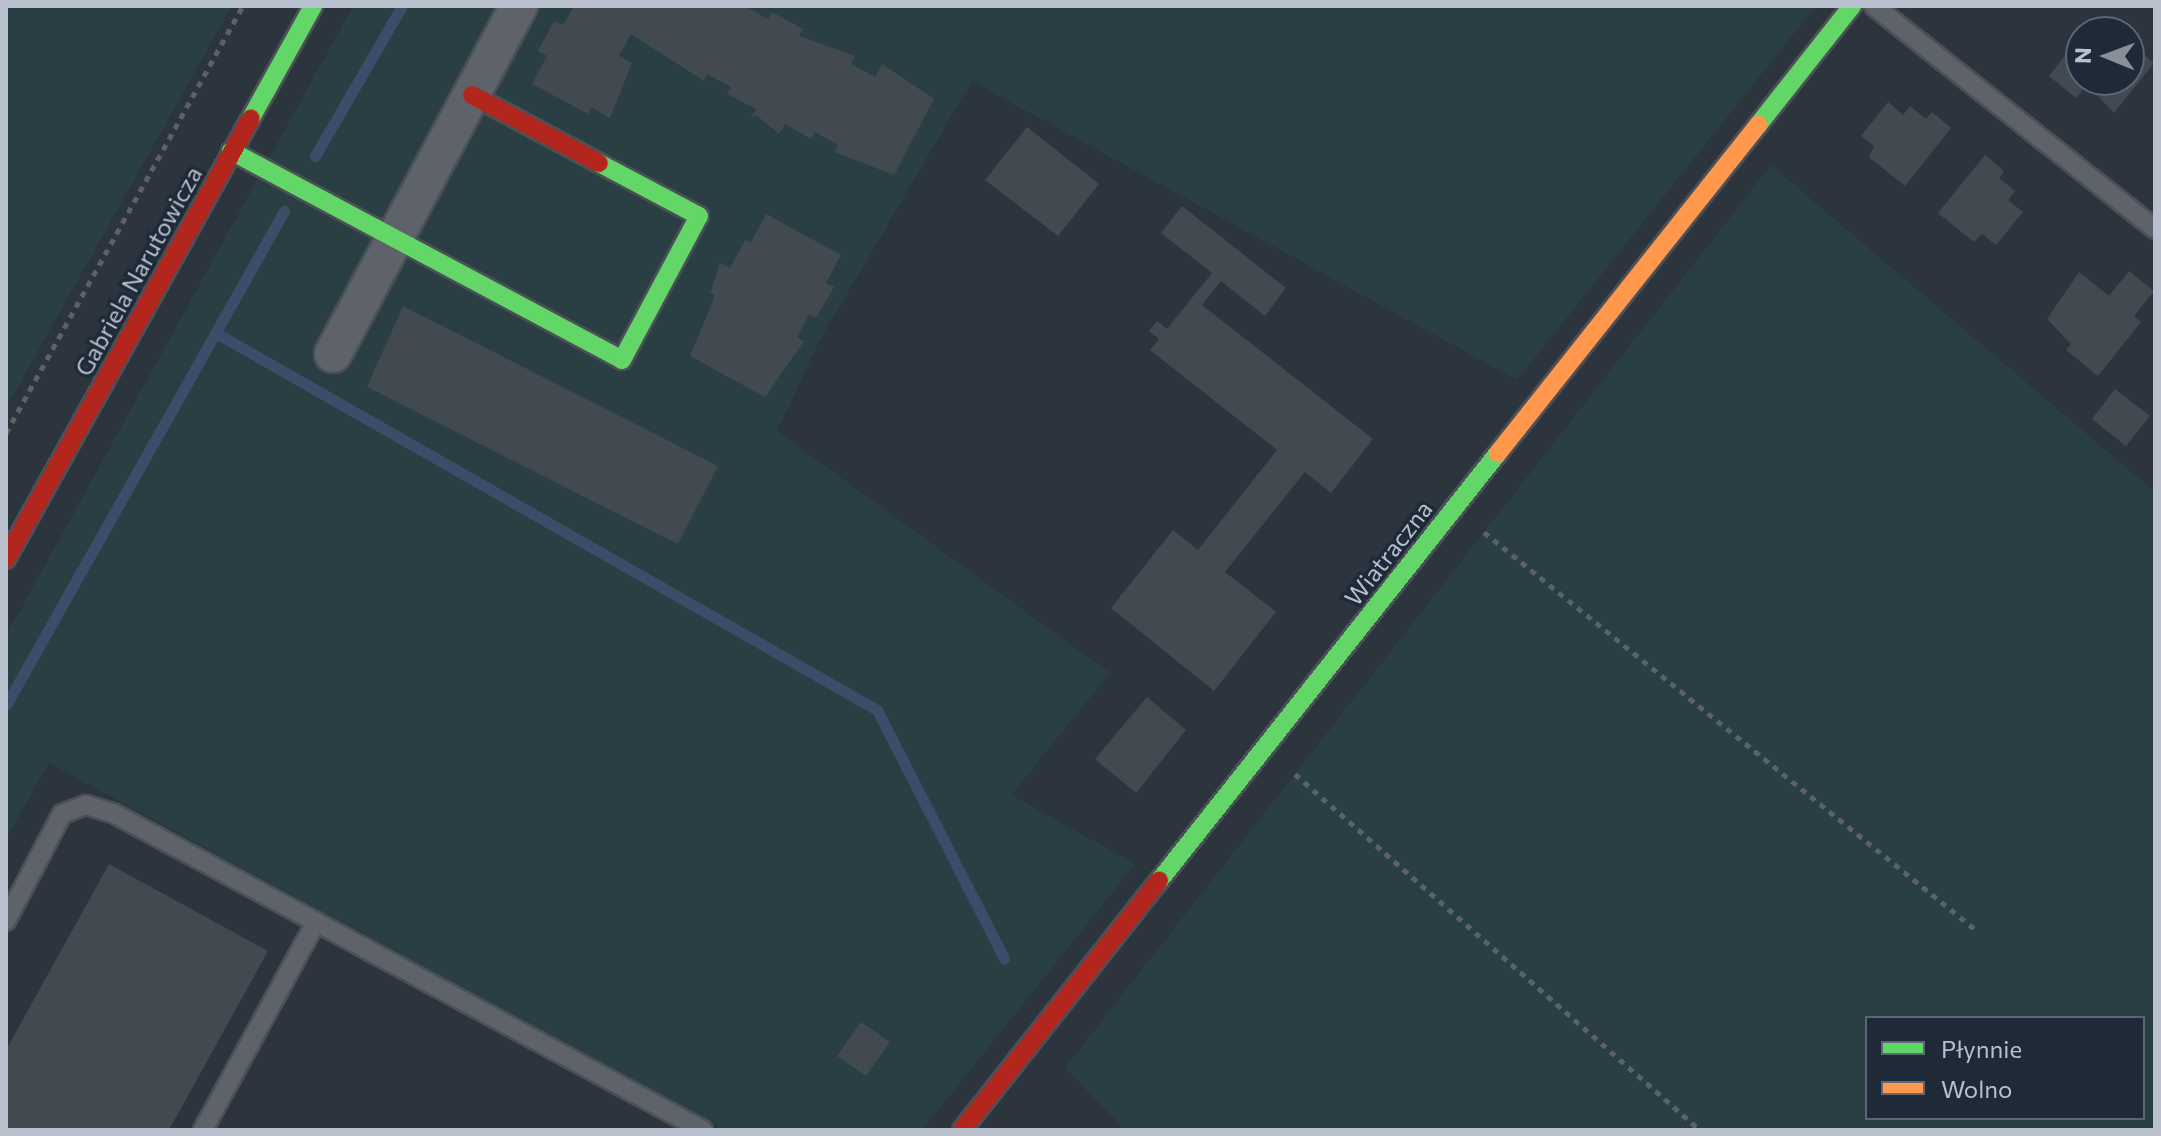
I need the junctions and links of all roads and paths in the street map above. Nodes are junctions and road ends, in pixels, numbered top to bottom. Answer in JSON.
{"nodes":[{"id":1,"x":243,"y":6,"type":"edge"},
{"id":2,"x":313,"y":6,"type":"edge"},
{"id":3,"x":519,"y":6,"type":"edge"},
{"id":4,"x":1852,"y":6,"type":"edge"},
{"id":5,"x":1874,"y":6,"type":"edge"},
{"id":6,"x":472,"y":95,"type":"junction"},
{"id":7,"x":231,"y":151,"type":"junction"},
{"id":8,"x":2155,"y":229,"type":"edge"},
{"id":9,"x":394,"y":239,"type":"junction"},
{"id":10,"x":333,"y":354,"type":"dead end"},
{"id":11,"x":6,"y":433,"type":"edge"},
{"id":12,"x":1472,"y":522,"type":"dead end"},
{"id":13,"x":6,"y":559,"type":"edge"},
{"id":14,"x":1282,"y":763,"type":"dead end"},
{"id":15,"x":6,"y":921,"type":"edge"},
{"id":16,"x":316,"y":922,"type":"junction"},
{"id":17,"x":1977,"y":931,"type":"dead end"},
{"id":18,"x":203,"y":1130,"type":"edge"},
{"id":19,"x":703,"y":1130,"type":"edge"},
{"id":20,"x":962,"y":1130,"type":"edge"},
{"id":21,"x":1700,"y":1130,"type":"edge"}],
"edges":[{"from":1,"to":11,"type":"path"},
{"from":2,"to":7,"type":"street","name":"Gabriela Narutowicza"},
{"from":3,"to":6,"type":"street"},
{"from":4,"to":20,"type":"street","name":"Wiatraczna"},
{"from":5,"to":8,"type":"lane"},
{"from":6,"to":9,"type":"street"},
{"from":6,"to":9,"type":"street"},
{"from":7,"to":9,"type":"street"},
{"from":7,"to":13,"type":"street","name":"Gabriela Narutowicza"},
{"from":9,"to":10,"type":"street"},
{"from":12,"to":17,"type":"path"},
{"from":14,"to":21,"type":"path"},
{"from":15,"to":16,"type":"lane"},
{"from":16,"to":18,"type":"lane"},
{"from":16,"to":19,"type":"lane"}]}
